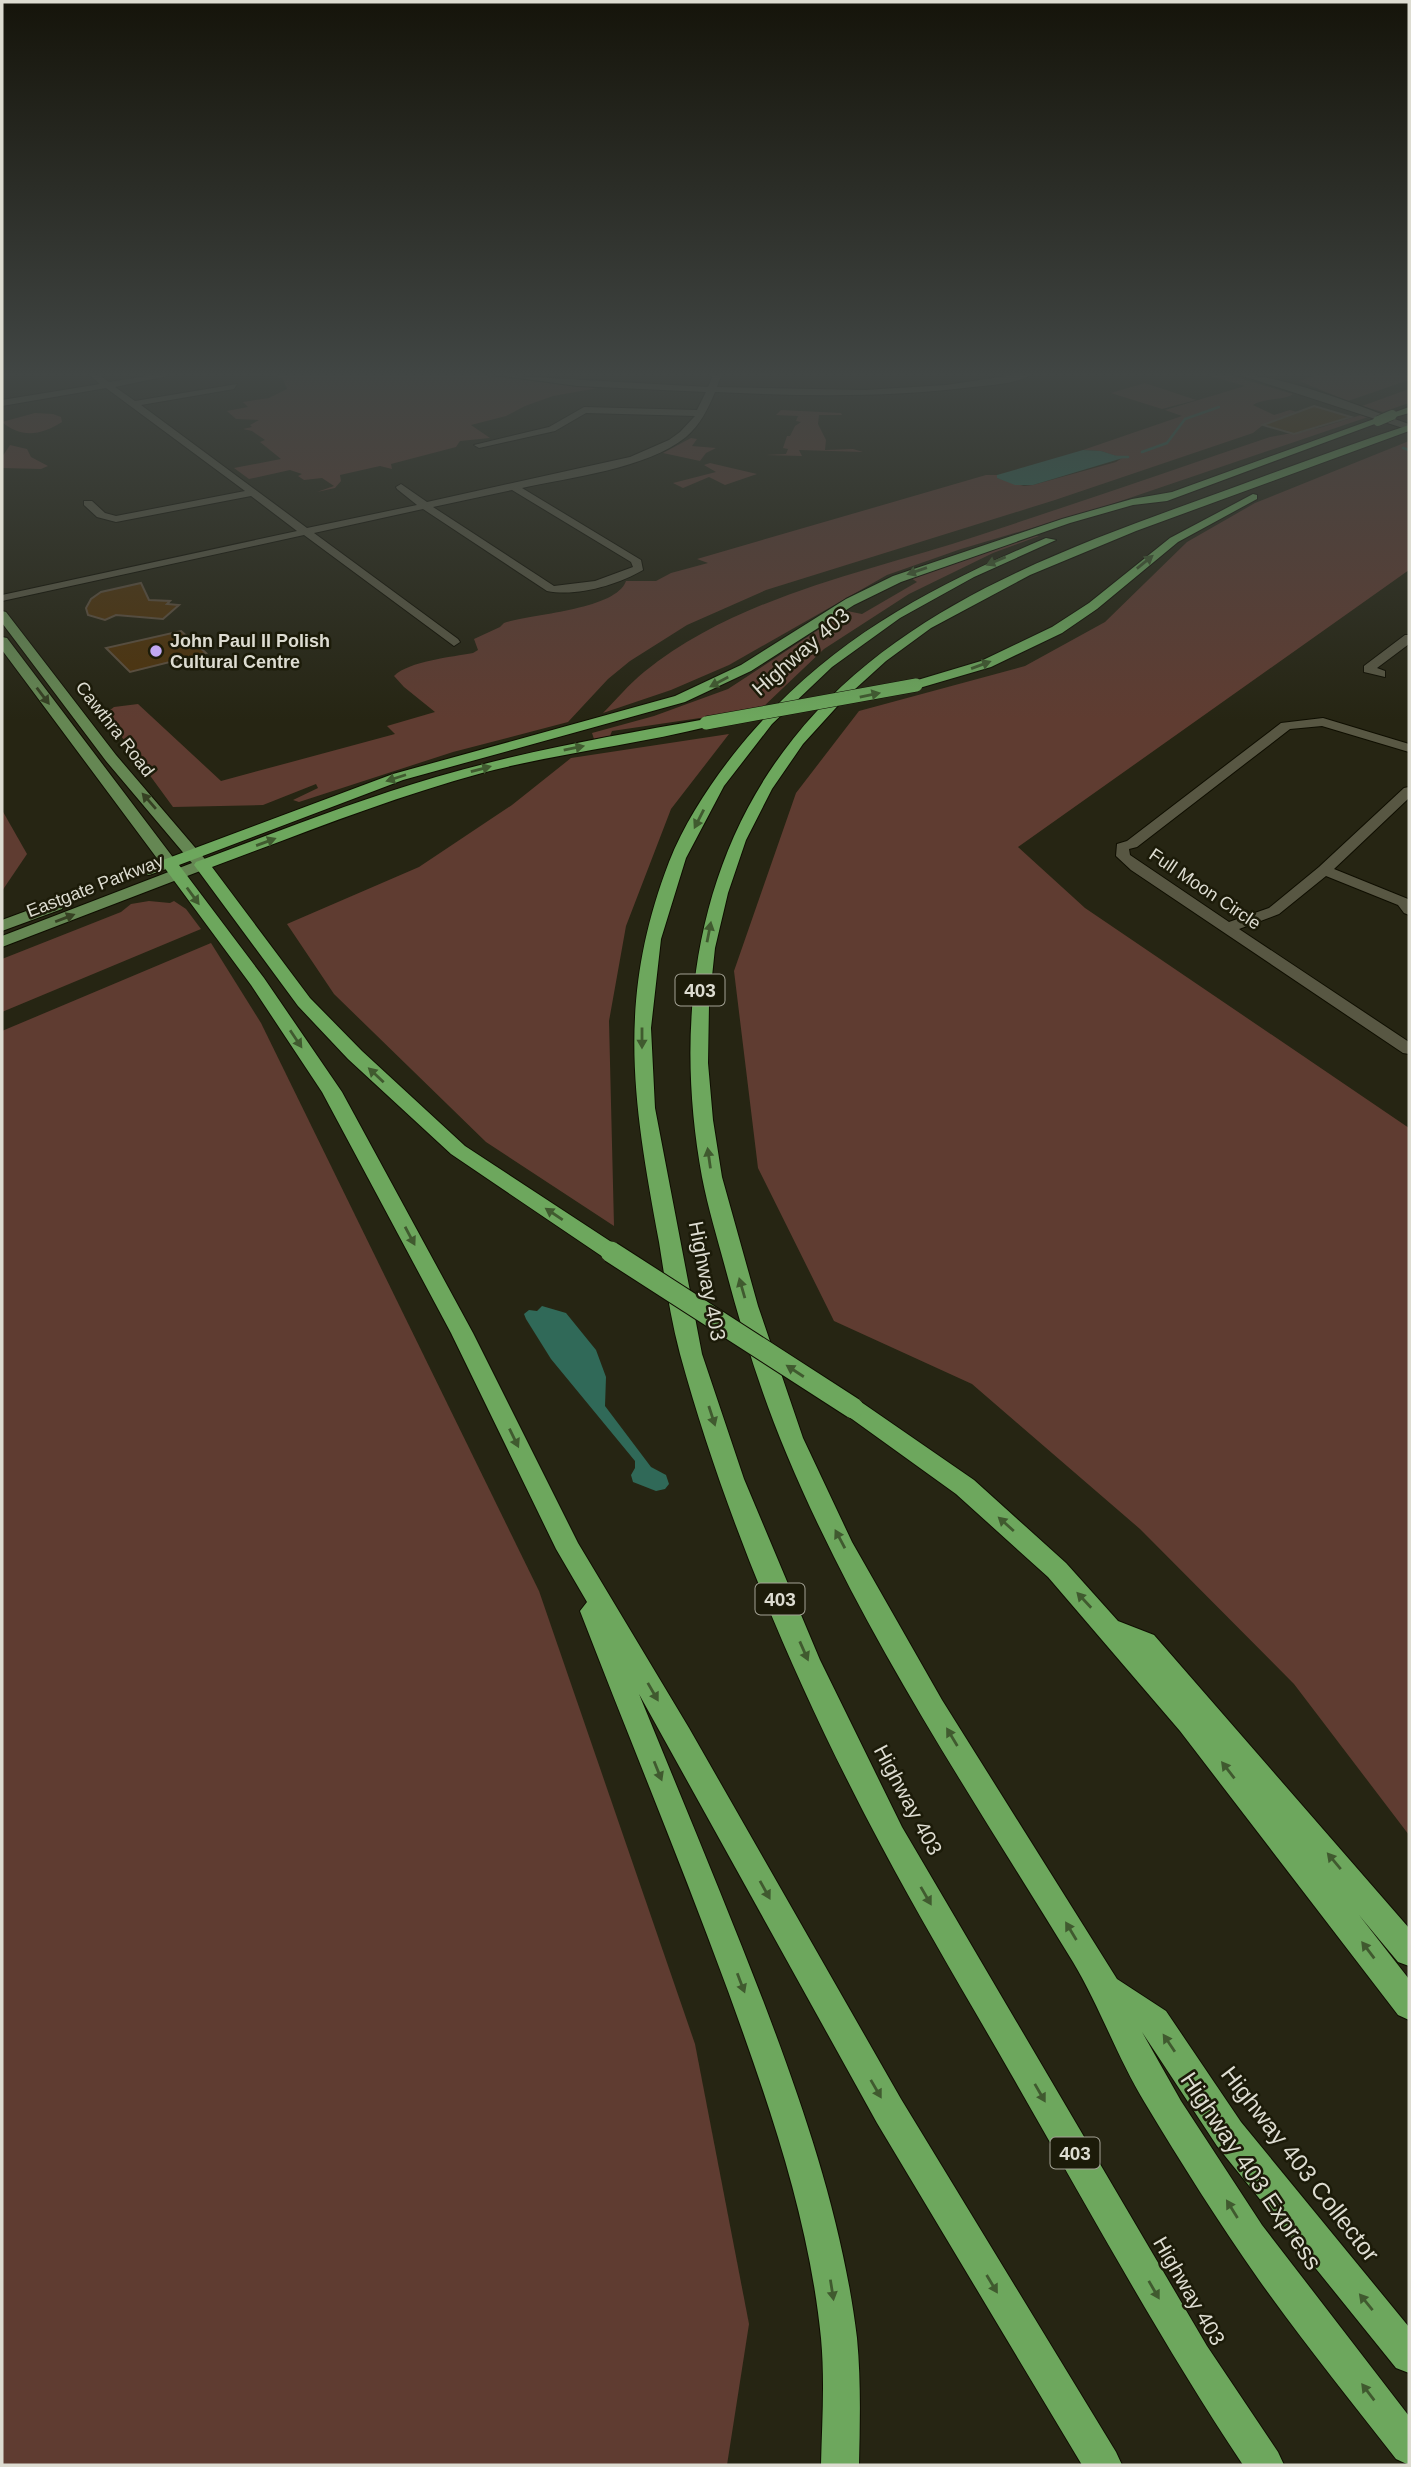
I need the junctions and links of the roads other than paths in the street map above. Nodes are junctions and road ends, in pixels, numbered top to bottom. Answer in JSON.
{"nodes":[{"id":1,"x":248,"y":490,"type":"edge"},
{"id":2,"x":405,"y":490,"type":"edge"},
{"id":3,"x":495,"y":490,"type":"edge"},
{"id":4,"x":520,"y":490,"type":"edge"},
{"id":5,"x":1187,"y":490,"type":"edge"},
{"id":6,"x":1236,"y":490,"type":"edge"},
{"id":7,"x":1269,"y":490,"type":"edge"},
{"id":8,"x":252,"y":493,"type":"junction"},
{"id":9,"x":1174,"y":495,"type":"junction"},
{"id":10,"x":88,"y":503,"type":"dead end"},
{"id":11,"x":425,"y":506,"type":"junction"},
{"id":12,"x":306,"y":532,"type":"junction"},
{"id":13,"x":2,"y":598,"type":"edge"},
{"id":14,"x":2,"y":615,"type":"edge"},
{"id":15,"x":1409,"y":638,"type":"edge"},
{"id":16,"x":2,"y":641,"type":"edge"},
{"id":17,"x":454,"y":642,"type":"dead end"},
{"id":18,"x":1381,"y":674,"type":"dead end"},
{"id":19,"x":1409,"y":748,"type":"edge"},
{"id":20,"x":1409,"y":791,"type":"edge"},
{"id":21,"x":1391,"y":810,"type":"junction"},
{"id":22,"x":1409,"y":816,"type":"edge"},
{"id":23,"x":197,"y":859,"type":"junction"},
{"id":24,"x":173,"y":869,"type":"junction"},
{"id":25,"x":1324,"y":870,"type":"junction"},
{"id":26,"x":1409,"y":910,"type":"edge"},
{"id":27,"x":2,"y":926,"type":"edge"},
{"id":28,"x":1226,"y":928,"type":"junction"},
{"id":29,"x":2,"y":942,"type":"edge"},
{"id":30,"x":1409,"y":1049,"type":"edge"},
{"id":31,"x":569,"y":1549,"type":"junction"},
{"id":32,"x":1112,"y":1629,"type":"junction"},
{"id":33,"x":1409,"y":1951,"type":"edge"},
{"id":34,"x":1107,"y":1990,"type":"junction"},
{"id":35,"x":1409,"y":2004,"type":"edge"},
{"id":36,"x":1409,"y":2355,"type":"edge"},
{"id":37,"x":1409,"y":2446,"type":"edge"},
{"id":38,"x":840,"y":2465,"type":"edge"},
{"id":39,"x":1103,"y":2465,"type":"edge"},
{"id":40,"x":1265,"y":2465,"type":"edge"}],
"edges":[{"from":1,"to":8,"type":"street"},
{"from":2,"to":11,"type":"street"},
{"from":3,"to":11,"type":"street"},
{"from":4,"to":11,"type":"street"},
{"from":5,"to":9,"type":"highway","name":"Highway 403","number":"403","bridge":true},
{"from":34,"to":6,"type":"highway","name":"Highway 403","number":"403","one_way":true},
{"from":23,"to":7,"type":"highway","one_way":true,"bridge":true},
{"from":8,"to":10,"type":"street"},
{"from":8,"to":12,"type":"street"},
{"from":9,"to":23,"type":"highway","one_way":true},
{"from":9,"to":40,"type":"highway","name":"Highway 403","number":"403","one_way":true},
{"from":11,"to":12,"type":"street"},
{"from":12,"to":13,"type":"street"},
{"from":12,"to":17,"type":"street"},
{"from":23,"to":14,"type":"main road","name":"Cawthra Road","one_way":true},
{"from":15,"to":18,"type":"street"},
{"from":16,"to":24,"type":"main road","name":"Cawthra Road","one_way":true},
{"from":19,"to":28,"type":"street","name":"Full Moon Circle"},
{"from":20,"to":21,"type":"street"},
{"from":21,"to":22,"type":"street"},
{"from":21,"to":25,"type":"street"},
{"from":23,"to":24,"type":"main road","name":"Eastgate Parkway"},
{"from":32,"to":23,"type":"highway","one_way":true,"bridge":true},
{"from":24,"to":27,"type":"main road","name":"Eastgate Parkway"},
{"from":29,"to":24,"type":"main road","name":"Eastgate Parkway","one_way":true},
{"from":24,"to":31,"type":"highway","one_way":true},
{"from":25,"to":26,"type":"street"},
{"from":25,"to":28,"type":"street"},
{"from":28,"to":30,"type":"street","name":"Full Moon Circle"},
{"from":31,"to":38,"type":"highway","one_way":true},
{"from":31,"to":39,"type":"highway","one_way":true},
{"from":33,"to":32,"type":"highway","one_way":true},
{"from":35,"to":32,"type":"highway","one_way":true},
{"from":36,"to":34,"type":"highway","name":"Highway 403 Collector","number":"403","one_way":true},
{"from":37,"to":34,"type":"highway","name":"Highway 403 Express","number":"403","one_way":true}]}
